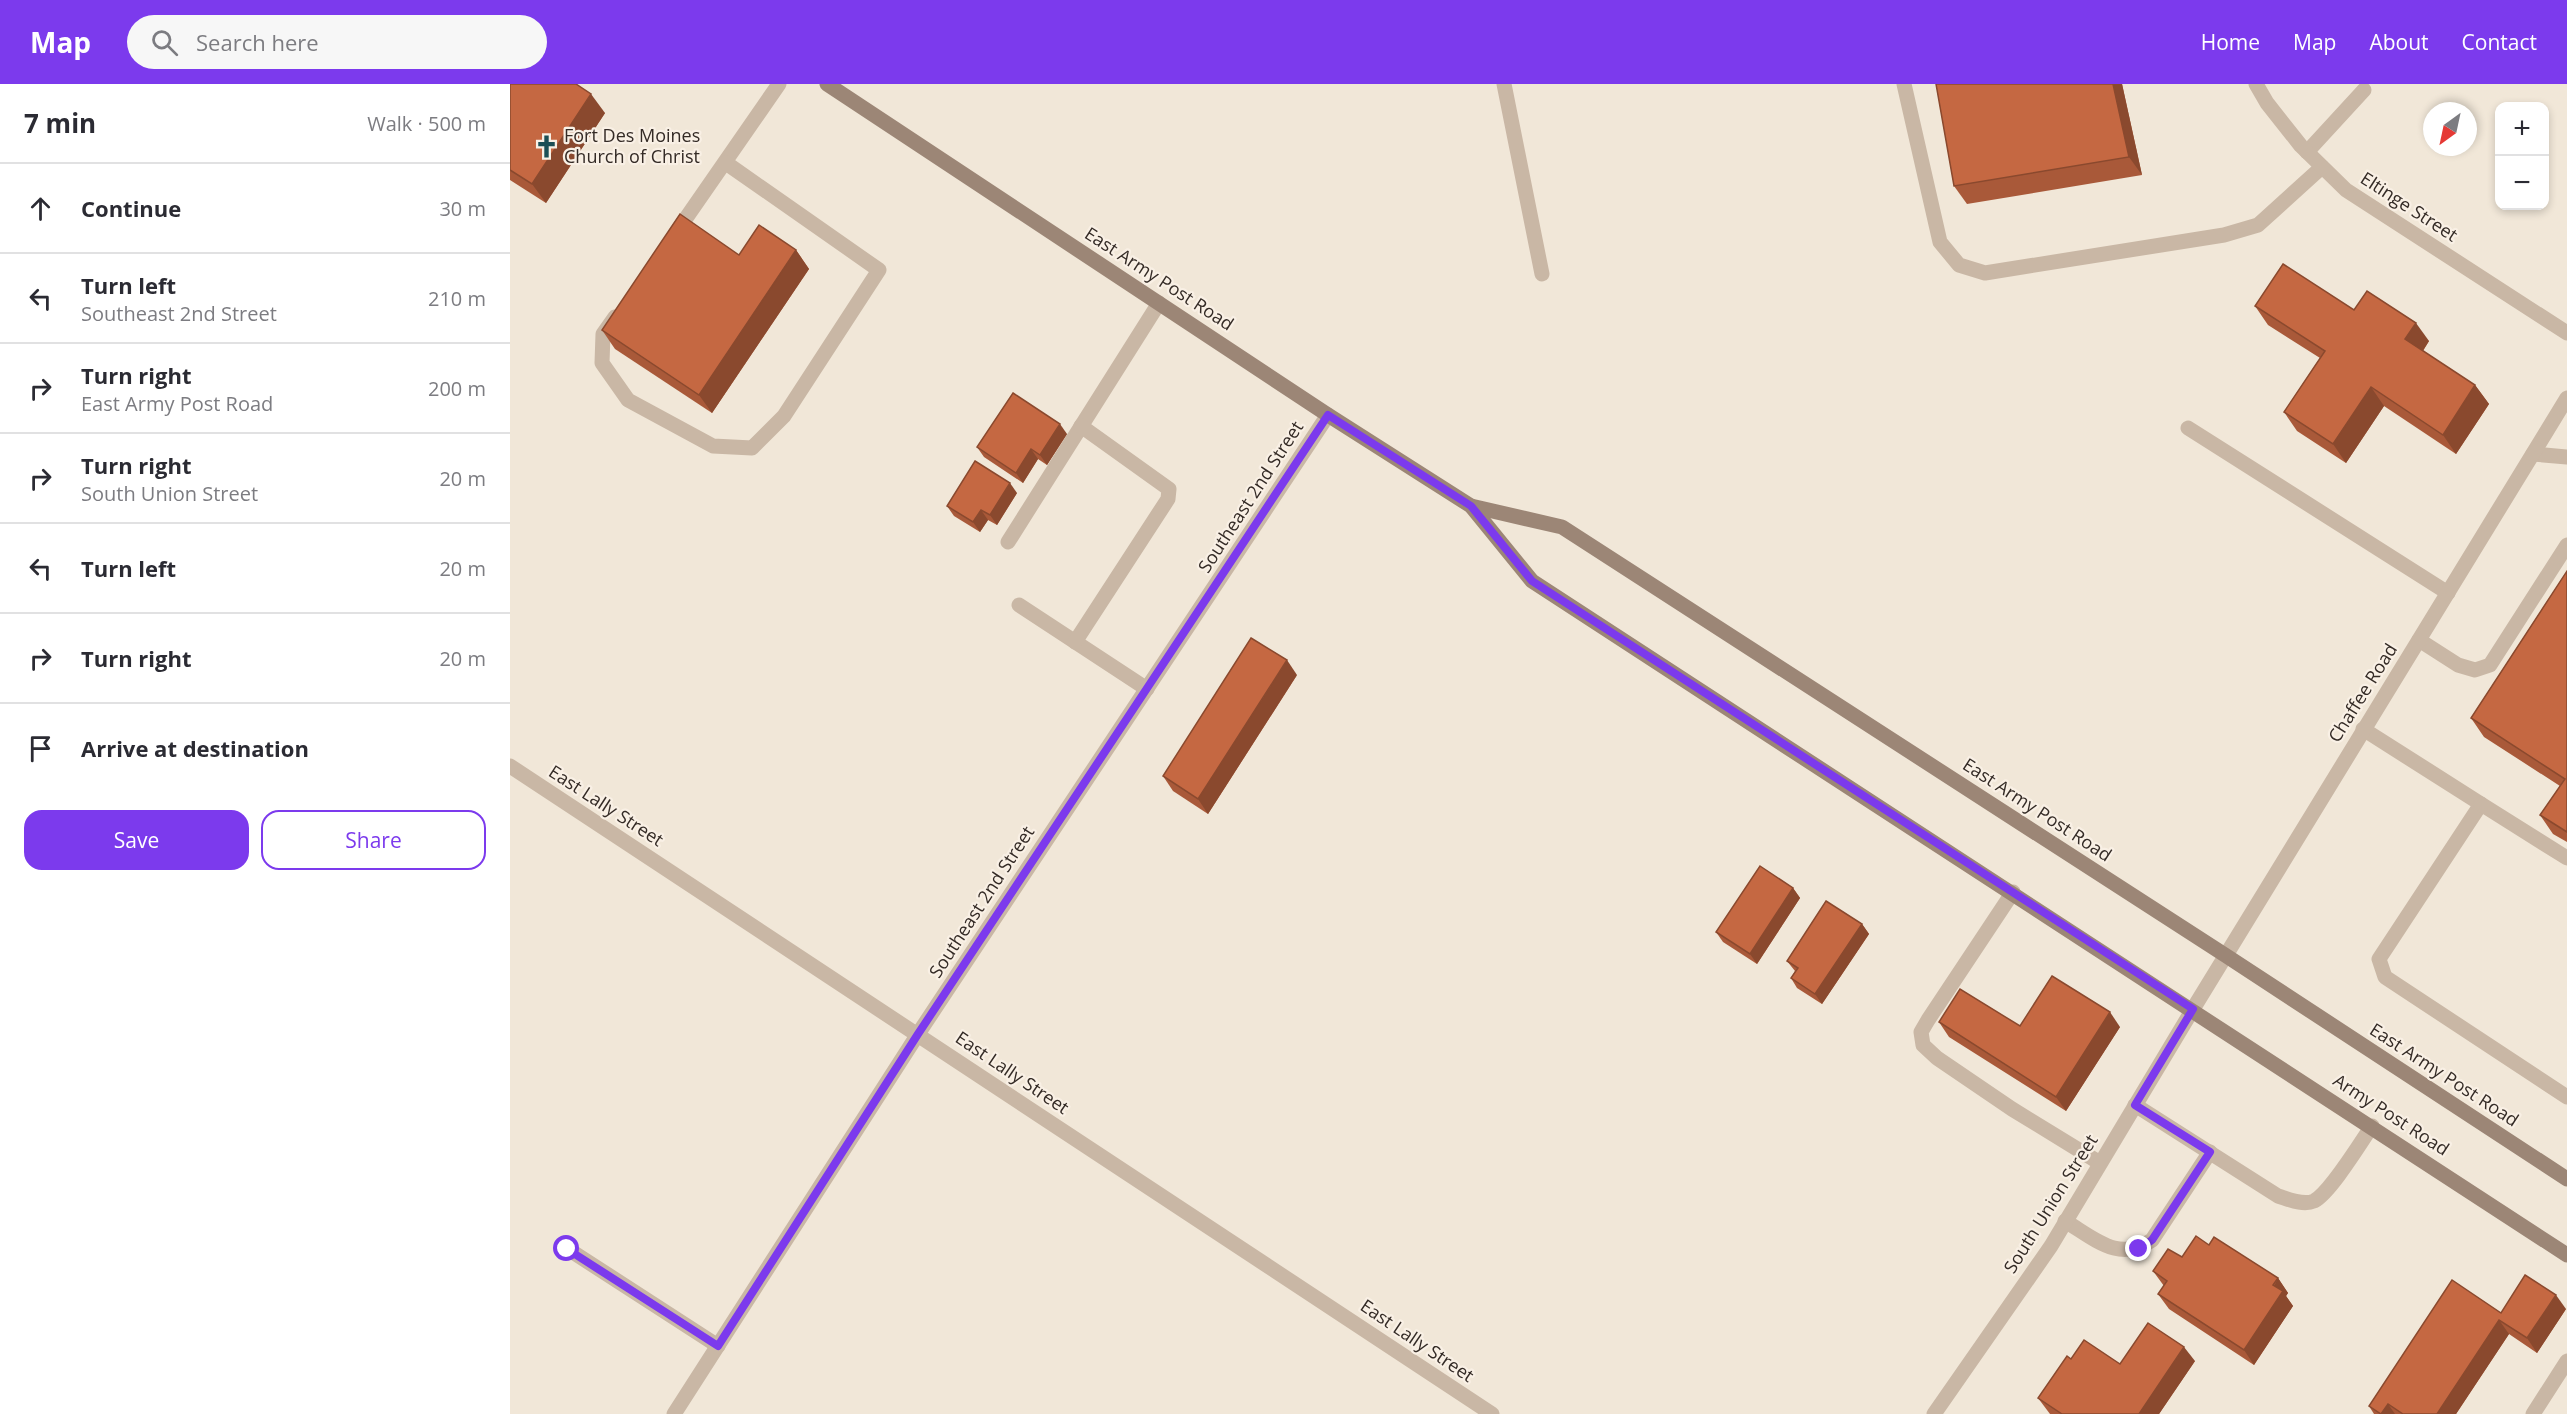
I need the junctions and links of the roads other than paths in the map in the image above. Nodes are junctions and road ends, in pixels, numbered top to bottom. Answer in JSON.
{"nodes":[{"id":1,"x":779,"y":84,"type":"edge"},
{"id":2,"x":827,"y":84,"type":"edge"},
{"id":3,"x":1504,"y":84,"type":"edge"},
{"id":4,"x":1904,"y":84,"type":"edge"},
{"id":5,"x":2256,"y":84,"type":"edge"},
{"id":6,"x":2364,"y":86,"type":"edge"},
{"id":7,"x":2307,"y":152,"type":"junction"},
{"id":8,"x":726,"y":163,"type":"junction"},
{"id":9,"x":2322,"y":167,"type":"junction"},
{"id":10,"x":664,"y":248,"type":"edge"},
{"id":11,"x":1542,"y":274,"type":"dead end"},
{"id":12,"x":1159,"y":303,"type":"junction"},
{"id":13,"x":623,"y":305,"type":"edge"},
{"id":14,"x":2567,"y":333,"type":"edge"},
{"id":15,"x":2567,"y":398,"type":"edge"},
{"id":16,"x":1328,"y":415,"type":"junction"},
{"id":17,"x":1081,"y":426,"type":"junction"},
{"id":18,"x":2188,"y":428,"type":"dead end"},
{"id":19,"x":2533,"y":454,"type":"junction"},
{"id":20,"x":2567,"y":457,"type":"edge"},
{"id":21,"x":1471,"y":506,"type":"junction"},
{"id":22,"x":1008,"y":542,"type":"dead end"},
{"id":23,"x":2567,"y":545,"type":"edge"},
{"id":24,"x":2448,"y":593,"type":"junction"},
{"id":25,"x":1019,"y":605,"type":"dead end"},
{"id":26,"x":2419,"y":640,"type":"junction"},
{"id":27,"x":1075,"y":642,"type":"junction"},
{"id":28,"x":1147,"y":689,"type":"junction"},
{"id":29,"x":2363,"y":729,"type":"junction"},
{"id":30,"x":510,"y":766,"type":"edge"},
{"id":31,"x":2481,"y":804,"type":"junction"},
{"id":32,"x":2567,"y":858,"type":"edge"},
{"id":33,"x":2013,"y":892,"type":"junction"},
{"id":34,"x":2225,"y":955,"type":"junction"},
{"id":35,"x":2193,"y":1009,"type":"junction"},
{"id":36,"x":918,"y":1034,"type":"junction"},
{"id":37,"x":2567,"y":1097,"type":"edge"},
{"id":38,"x":2135,"y":1105,"type":"junction"},
{"id":39,"x":2372,"y":1126,"type":"junction"},
{"id":40,"x":2210,"y":1152,"type":"junction"},
{"id":41,"x":2100,"y":1163,"type":"junction"},
{"id":42,"x":2567,"y":1179,"type":"edge"},
{"id":43,"x":2066,"y":1221,"type":"junction"},
{"id":44,"x":567,"y":1249,"type":"dead end"},
{"id":45,"x":2567,"y":1255,"type":"edge"},
{"id":46,"x":718,"y":1346,"type":"junction"},
{"id":47,"x":2567,"y":1361,"type":"edge"},
{"id":48,"x":674,"y":1414,"type":"edge"},
{"id":49,"x":1492,"y":1414,"type":"edge"},
{"id":50,"x":1934,"y":1414,"type":"edge"},
{"id":51,"x":2533,"y":1414,"type":"edge"}],
"edges":[{"from":1,"to":8,"type":"street"},
{"from":2,"to":12,"type":"main road","name":"East Army Post Road"},
{"from":3,"to":11,"type":"street"},
{"from":4,"to":9,"type":"street"},
{"from":5,"to":7,"type":"street","name":"Eltinge Street"},
{"from":6,"to":7,"type":"street"},
{"from":7,"to":9,"type":"street","name":"Eltinge Street"},
{"from":8,"to":10,"type":"street"},
{"from":8,"to":13,"type":"street"},
{"from":9,"to":14,"type":"street","name":"Eltinge Street"},
{"from":12,"to":16,"type":"main road","name":"East Army Post Road"},
{"from":12,"to":17,"type":"street"},
{"from":15,"to":19,"type":"street","name":"Chaffee Road"},
{"from":16,"to":21,"type":"main road","name":"East Army Post Road"},
{"from":16,"to":28,"type":"street","name":"Southeast 2nd Street"},
{"from":17,"to":22,"type":"street"},
{"from":17,"to":27,"type":"street"},
{"from":18,"to":24,"type":"street"},
{"from":19,"to":20,"type":"street"},
{"from":19,"to":24,"type":"street","name":"Chaffee Road"},
{"from":21,"to":33,"type":"main road","name":"East Army Post Road"},
{"from":21,"to":34,"type":"main road","name":"East Army Post Road"},
{"from":23,"to":26,"type":"street"},
{"from":24,"to":26,"type":"street","name":"Chaffee Road"},
{"from":25,"to":27,"type":"street"},
{"from":26,"to":29,"type":"street","name":"Chaffee Road"},
{"from":27,"to":28,"type":"street"},
{"from":28,"to":36,"type":"street","name":"Southeast 2nd Street"},
{"from":29,"to":31,"type":"street"},
{"from":29,"to":34,"type":"street","name":"Chaffee Road"},
{"from":30,"to":36,"type":"street","name":"East Lally Street"},
{"from":31,"to":32,"type":"street"},
{"from":31,"to":37,"type":"street"},
{"from":33,"to":35,"type":"main road","name":"East Army Post Road"},
{"from":33,"to":41,"type":"street"},
{"from":34,"to":35,"type":"street","name":"Chaffee Road"},
{"from":34,"to":42,"type":"main road","name":"East Army Post Road"},
{"from":35,"to":38,"type":"street","name":"South Union Street"},
{"from":35,"to":39,"type":"main road","name":"Army Post Road"},
{"from":36,"to":46,"type":"street","name":"Southeast 2nd Street"},
{"from":36,"to":49,"type":"street","name":"East Lally Street"},
{"from":38,"to":40,"type":"street"},
{"from":38,"to":41,"type":"street","name":"South Union Street"},
{"from":39,"to":40,"type":"street"},
{"from":39,"to":45,"type":"main road","name":"Army Post Road"},
{"from":40,"to":43,"type":"street"},
{"from":41,"to":43,"type":"street","name":"South Union Street"},
{"from":43,"to":50,"type":"street","name":"South Union Street"},
{"from":44,"to":46,"type":"street"},
{"from":46,"to":48,"type":"street","name":"Southeast 2nd Street"},
{"from":47,"to":51,"type":"street"}]}
